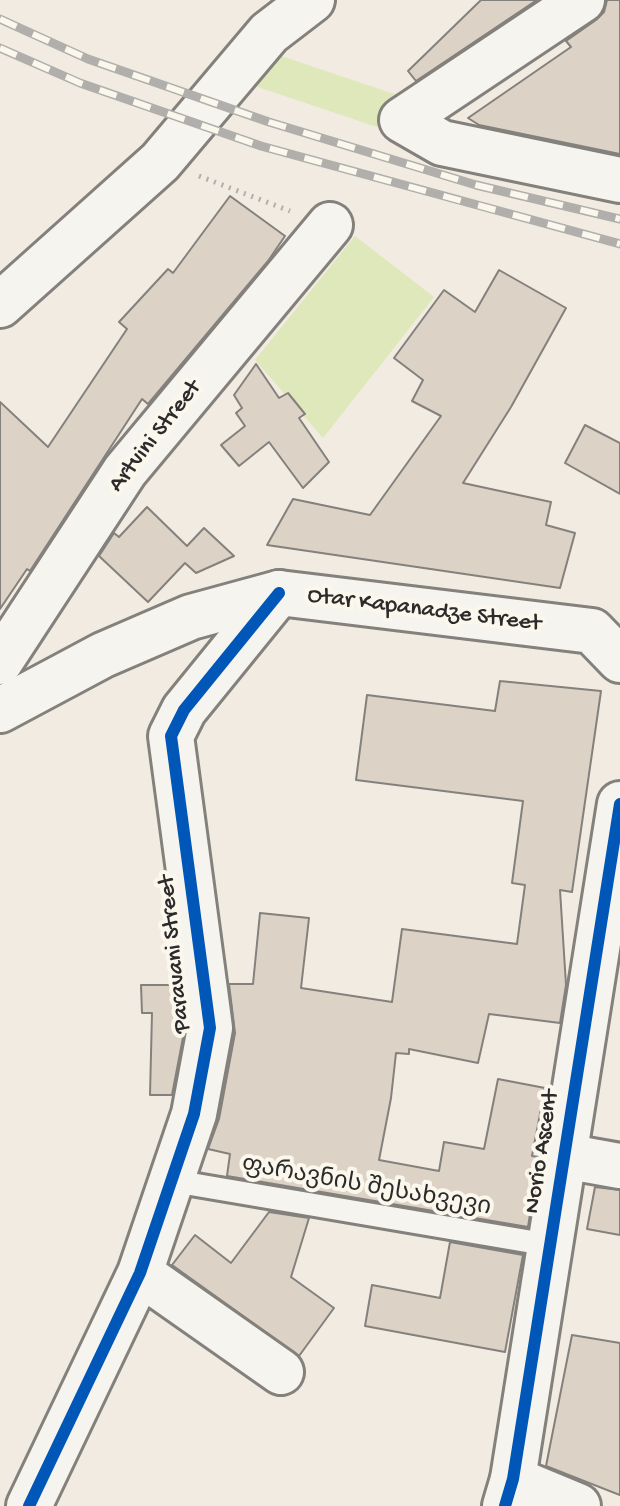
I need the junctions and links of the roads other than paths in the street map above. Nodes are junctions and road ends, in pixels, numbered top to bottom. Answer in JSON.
{"nodes":[{"id":1,"x":312,"y":0,"type":"edge"},
{"id":2,"x":582,"y":0,"type":"edge"},
{"id":3,"x":620,"y":180,"type":"edge"},
{"id":4,"x":330,"y":225,"type":"road end"},
{"id":5,"x":0,"y":305,"type":"edge"},
{"id":6,"x":279,"y":593,"type":"junction"},
{"id":7,"x":620,"y":660,"type":"edge"},
{"id":8,"x":0,"y":662,"type":"edge"},
{"id":9,"x":0,"y":710,"type":"edge"},
{"id":10,"x":620,"y":804,"type":"edge"},
{"id":11,"x":564,"y":1156,"type":"junction"},
{"id":12,"x":620,"y":1166,"type":"edge"},
{"id":13,"x":173,"y":1181,"type":"junction"},
{"id":14,"x":550,"y":1245,"type":"junction"},
{"id":15,"x":140,"y":1273,"type":"junction"},
{"id":16,"x":281,"y":1372,"type":"dead end"},
{"id":17,"x":509,"y":1492,"type":"edge"},
{"id":18,"x":0,"y":1503,"type":"edge"},
{"id":19,"x":5,"y":1506,"type":"edge"},
{"id":20,"x":29,"y":1506,"type":"edge"},
{"id":21,"x":578,"y":1506,"type":"edge"}],
"edges":[{"from":1,"to":5,"type":"street"},
{"from":2,"to":3,"type":"street"},
{"from":4,"to":8,"type":"street","name":"Artvini Street"},
{"from":6,"to":7,"type":"street","name":"Otar Kapanadze Street"},
{"from":6,"to":9,"type":"street","name":"Otar Kapanadze Street"},
{"from":6,"to":13,"type":"street","name":"Paravani Street"},
{"from":10,"to":11,"type":"street","name":"Norio Ascent"},
{"from":11,"to":12,"type":"street"},
{"from":11,"to":14,"type":"street","name":"Norio Ascent"},
{"from":13,"to":14,"type":"lane","name":"ფარავნის შესახვევი"},
{"from":13,"to":15,"type":"street","name":"Paravani Street"},
{"from":14,"to":17,"type":"street","name":"Norio Ascent"},
{"from":15,"to":16,"type":"street"},
{"from":15,"to":20,"type":"street","name":"Paravani Street"},
{"from":17,"to":21,"type":"street"},
{"from":18,"to":19,"type":"street"}]}
